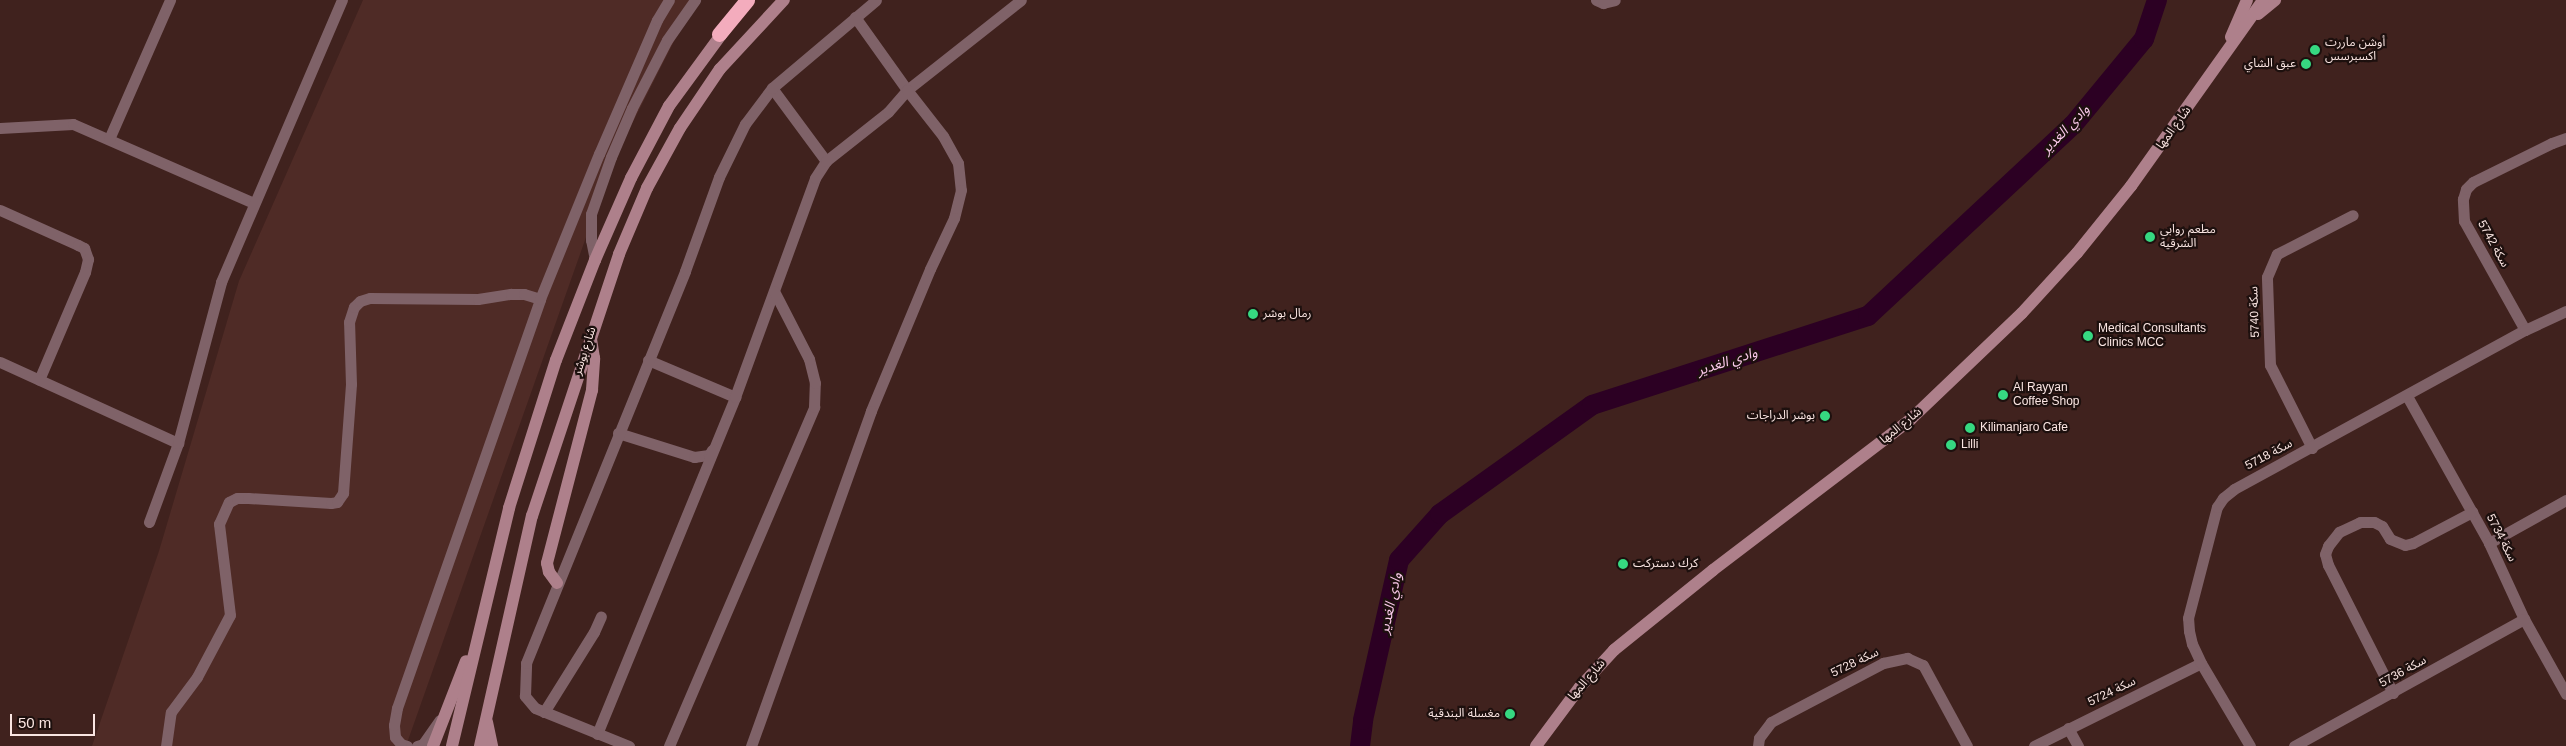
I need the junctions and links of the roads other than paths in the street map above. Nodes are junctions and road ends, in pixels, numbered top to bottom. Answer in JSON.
{"nodes":[{"id":1,"x":170,"y":0,"type":"edge"},
{"id":2,"x":342,"y":0,"type":"edge"},
{"id":3,"x":669,"y":0,"type":"edge"},
{"id":4,"x":695,"y":0,"type":"edge"},
{"id":5,"x":747,"y":0,"type":"edge"},
{"id":6,"x":754,"y":0,"type":"edge"},
{"id":7,"x":784,"y":0,"type":"edge"},
{"id":8,"x":876,"y":0,"type":"edge"},
{"id":9,"x":1021,"y":0,"type":"edge"},
{"id":10,"x":1596,"y":0,"type":"edge"},
{"id":11,"x":1615,"y":0,"type":"edge"},
{"id":12,"x":2248,"y":0,"type":"edge"},
{"id":13,"x":2263,"y":0,"type":"edge"},
{"id":14,"x":2275,"y":0,"type":"edge"},
{"id":15,"x":855,"y":17,"type":"junction"},
{"id":16,"x":2250,"y":20,"type":"junction"},
{"id":17,"x":719,"y":34,"type":"junction"},
{"id":18,"x":2221,"y":60,"type":"junction"},
{"id":19,"x":772,"y":88,"type":"junction"},
{"id":20,"x":907,"y":90,"type":"junction"},
{"id":21,"x":0,"y":128,"type":"edge"},
{"id":22,"x":2566,"y":138,"type":"edge"},
{"id":23,"x":109,"y":139,"type":"junction"},
{"id":24,"x":826,"y":161,"type":"junction"},
{"id":25,"x":254,"y":203,"type":"junction"},
{"id":26,"x":0,"y":210,"type":"edge"},
{"id":27,"x":2353,"y":215,"type":"dead end"},
{"id":28,"x":595,"y":260,"type":"junction"},
{"id":29,"x":774,"y":290,"type":"junction"},
{"id":30,"x":540,"y":299,"type":"junction"},
{"id":31,"x":2566,"y":311,"type":"edge"},
{"id":32,"x":2525,"y":330,"type":"junction"},
{"id":33,"x":590,"y":336,"type":"junction"},
{"id":34,"x":648,"y":360,"type":"junction"},
{"id":35,"x":0,"y":362,"type":"edge"},
{"id":36,"x":39,"y":380,"type":"junction"},
{"id":37,"x":2407,"y":396,"type":"junction"},
{"id":38,"x":735,"y":397,"type":"junction"},
{"id":39,"x":618,"y":433,"type":"junction"},
{"id":40,"x":178,"y":442,"type":"junction"},
{"id":41,"x":715,"y":444,"type":"junction"},
{"id":42,"x":2312,"y":448,"type":"junction"},
{"id":43,"x":2566,"y":500,"type":"edge"},
{"id":44,"x":2472,"y":512,"type":"junction"},
{"id":45,"x":148,"y":522,"type":"dead end"},
{"id":46,"x":2489,"y":543,"type":"junction"},
{"id":47,"x":557,"y":582,"type":"junction"},
{"id":48,"x":600,"y":616,"type":"dead end"},
{"id":49,"x":484,"y":617,"type":"junction"},
{"id":50,"x":2524,"y":619,"type":"junction"},
{"id":51,"x":2202,"y":663,"type":"junction"},
{"id":52,"x":2393,"y":693,"type":"junction"},
{"id":53,"x":2566,"y":694,"type":"edge"},
{"id":54,"x":447,"y":710,"type":"junction"},
{"id":55,"x":489,"y":710,"type":"junction"},
{"id":56,"x":544,"y":712,"type":"junction"},
{"id":57,"x":2068,"y":728,"type":"junction"},
{"id":58,"x":597,"y":734,"type":"junction"},
{"id":59,"x":166,"y":746,"type":"edge"},
{"id":60,"x":407,"y":746,"type":"edge"},
{"id":61,"x":417,"y":746,"type":"edge"},
{"id":62,"x":433,"y":746,"type":"edge"},
{"id":63,"x":452,"y":746,"type":"edge"},
{"id":64,"x":480,"y":746,"type":"edge"},
{"id":65,"x":492,"y":746,"type":"edge"},
{"id":66,"x":630,"y":746,"type":"edge"},
{"id":67,"x":669,"y":746,"type":"edge"},
{"id":68,"x":751,"y":746,"type":"edge"},
{"id":69,"x":1536,"y":746,"type":"edge"},
{"id":70,"x":1758,"y":746,"type":"edge"},
{"id":71,"x":1967,"y":746,"type":"edge"},
{"id":72,"x":2034,"y":746,"type":"edge"},
{"id":73,"x":2078,"y":746,"type":"edge"},
{"id":74,"x":2250,"y":746,"type":"edge"},
{"id":75,"x":2294,"y":746,"type":"edge"}],
"edges":[{"from":1,"to":23,"type":"street"},
{"from":2,"to":25,"type":"street"},
{"from":3,"to":30,"type":"street"},
{"from":4,"to":28,"type":"street"},
{"from":5,"to":17,"type":"highway"},
{"from":6,"to":17,"type":"main road","name":"شارع بوشر"},
{"from":7,"to":33,"type":"main road","name":"شارع بوشر"},
{"from":8,"to":15,"type":"street"},
{"from":9,"to":20,"type":"street"},
{"from":10,"to":11,"type":"street"},
{"from":12,"to":18,"type":"main road","name":"شارع المها"},
{"from":13,"to":16,"type":"main road","name":"شارع المها"},
{"from":14,"to":16,"type":"main road"},
{"from":15,"to":19,"type":"street"},
{"from":15,"to":20,"type":"street"},
{"from":16,"to":18,"type":"main road","name":"شارع المها"},
{"from":17,"to":28,"type":"main road","name":"شارع بوشر"},
{"from":18,"to":69,"type":"main road","name":"شارع المها"},
{"from":19,"to":24,"type":"street"},
{"from":19,"to":34,"type":"street"},
{"from":20,"to":24,"type":"street"},
{"from":20,"to":68,"type":"street"},
{"from":21,"to":23,"type":"street"},
{"from":22,"to":32,"type":"street","name":"سكة 5742"},
{"from":23,"to":25,"type":"street"},
{"from":24,"to":29,"type":"street"},
{"from":25,"to":40,"type":"street"},
{"from":26,"to":36,"type":"street"},
{"from":27,"to":42,"type":"street","name":"سكة 5740"},
{"from":28,"to":49,"type":"main road","name":"شارع بوشر"},
{"from":29,"to":38,"type":"street"},
{"from":29,"to":67,"type":"street"},
{"from":30,"to":59,"type":"street"},
{"from":30,"to":60,"type":"street"},
{"from":31,"to":32,"type":"street","name":"سكة 5718"},
{"from":32,"to":37,"type":"street","name":"سكة 5718"},
{"from":33,"to":47,"type":"main road"},
{"from":33,"to":55,"type":"main road","name":"شارع بوشر"},
{"from":34,"to":38,"type":"street"},
{"from":34,"to":39,"type":"street"},
{"from":35,"to":36,"type":"street"},
{"from":36,"to":40,"type":"street"},
{"from":37,"to":42,"type":"street","name":"سكة 5718"},
{"from":37,"to":44,"type":"street","name":"سكة 5734"},
{"from":38,"to":41,"type":"street"},
{"from":39,"to":41,"type":"street"},
{"from":39,"to":47,"type":"street"},
{"from":40,"to":45,"type":"street"},
{"from":41,"to":58,"type":"street"},
{"from":42,"to":51,"type":"street","name":"سكة 5718"},
{"from":43,"to":46,"type":"street"},
{"from":44,"to":46,"type":"street","name":"سكة 5734"},
{"from":44,"to":52,"type":"street"},
{"from":46,"to":50,"type":"street","name":"سكة 5734"},
{"from":47,"to":56,"type":"street"},
{"from":48,"to":56,"type":"street"},
{"from":49,"to":54,"type":"main road"},
{"from":49,"to":63,"type":"main road","name":"شارع بوشر"},
{"from":50,"to":52,"type":"street","name":"سكة 5736"},
{"from":50,"to":53,"type":"street","name":"سكة 5734"},
{"from":51,"to":57,"type":"street","name":"سكة 5724"},
{"from":51,"to":74,"type":"street","name":"سكة 5718"},
{"from":52,"to":75,"type":"street","name":"سكة 5736"},
{"from":54,"to":61,"type":"street"},
{"from":54,"to":62,"type":"main road"},
{"from":55,"to":64,"type":"main road","name":"شارع بوشر"},
{"from":55,"to":65,"type":"main road"},
{"from":56,"to":58,"type":"street"},
{"from":57,"to":72,"type":"street","name":"سكة 5724"},
{"from":57,"to":73,"type":"street"},
{"from":58,"to":66,"type":"street"},
{"from":70,"to":71,"type":"street","name":"سكة 5728"}]}
